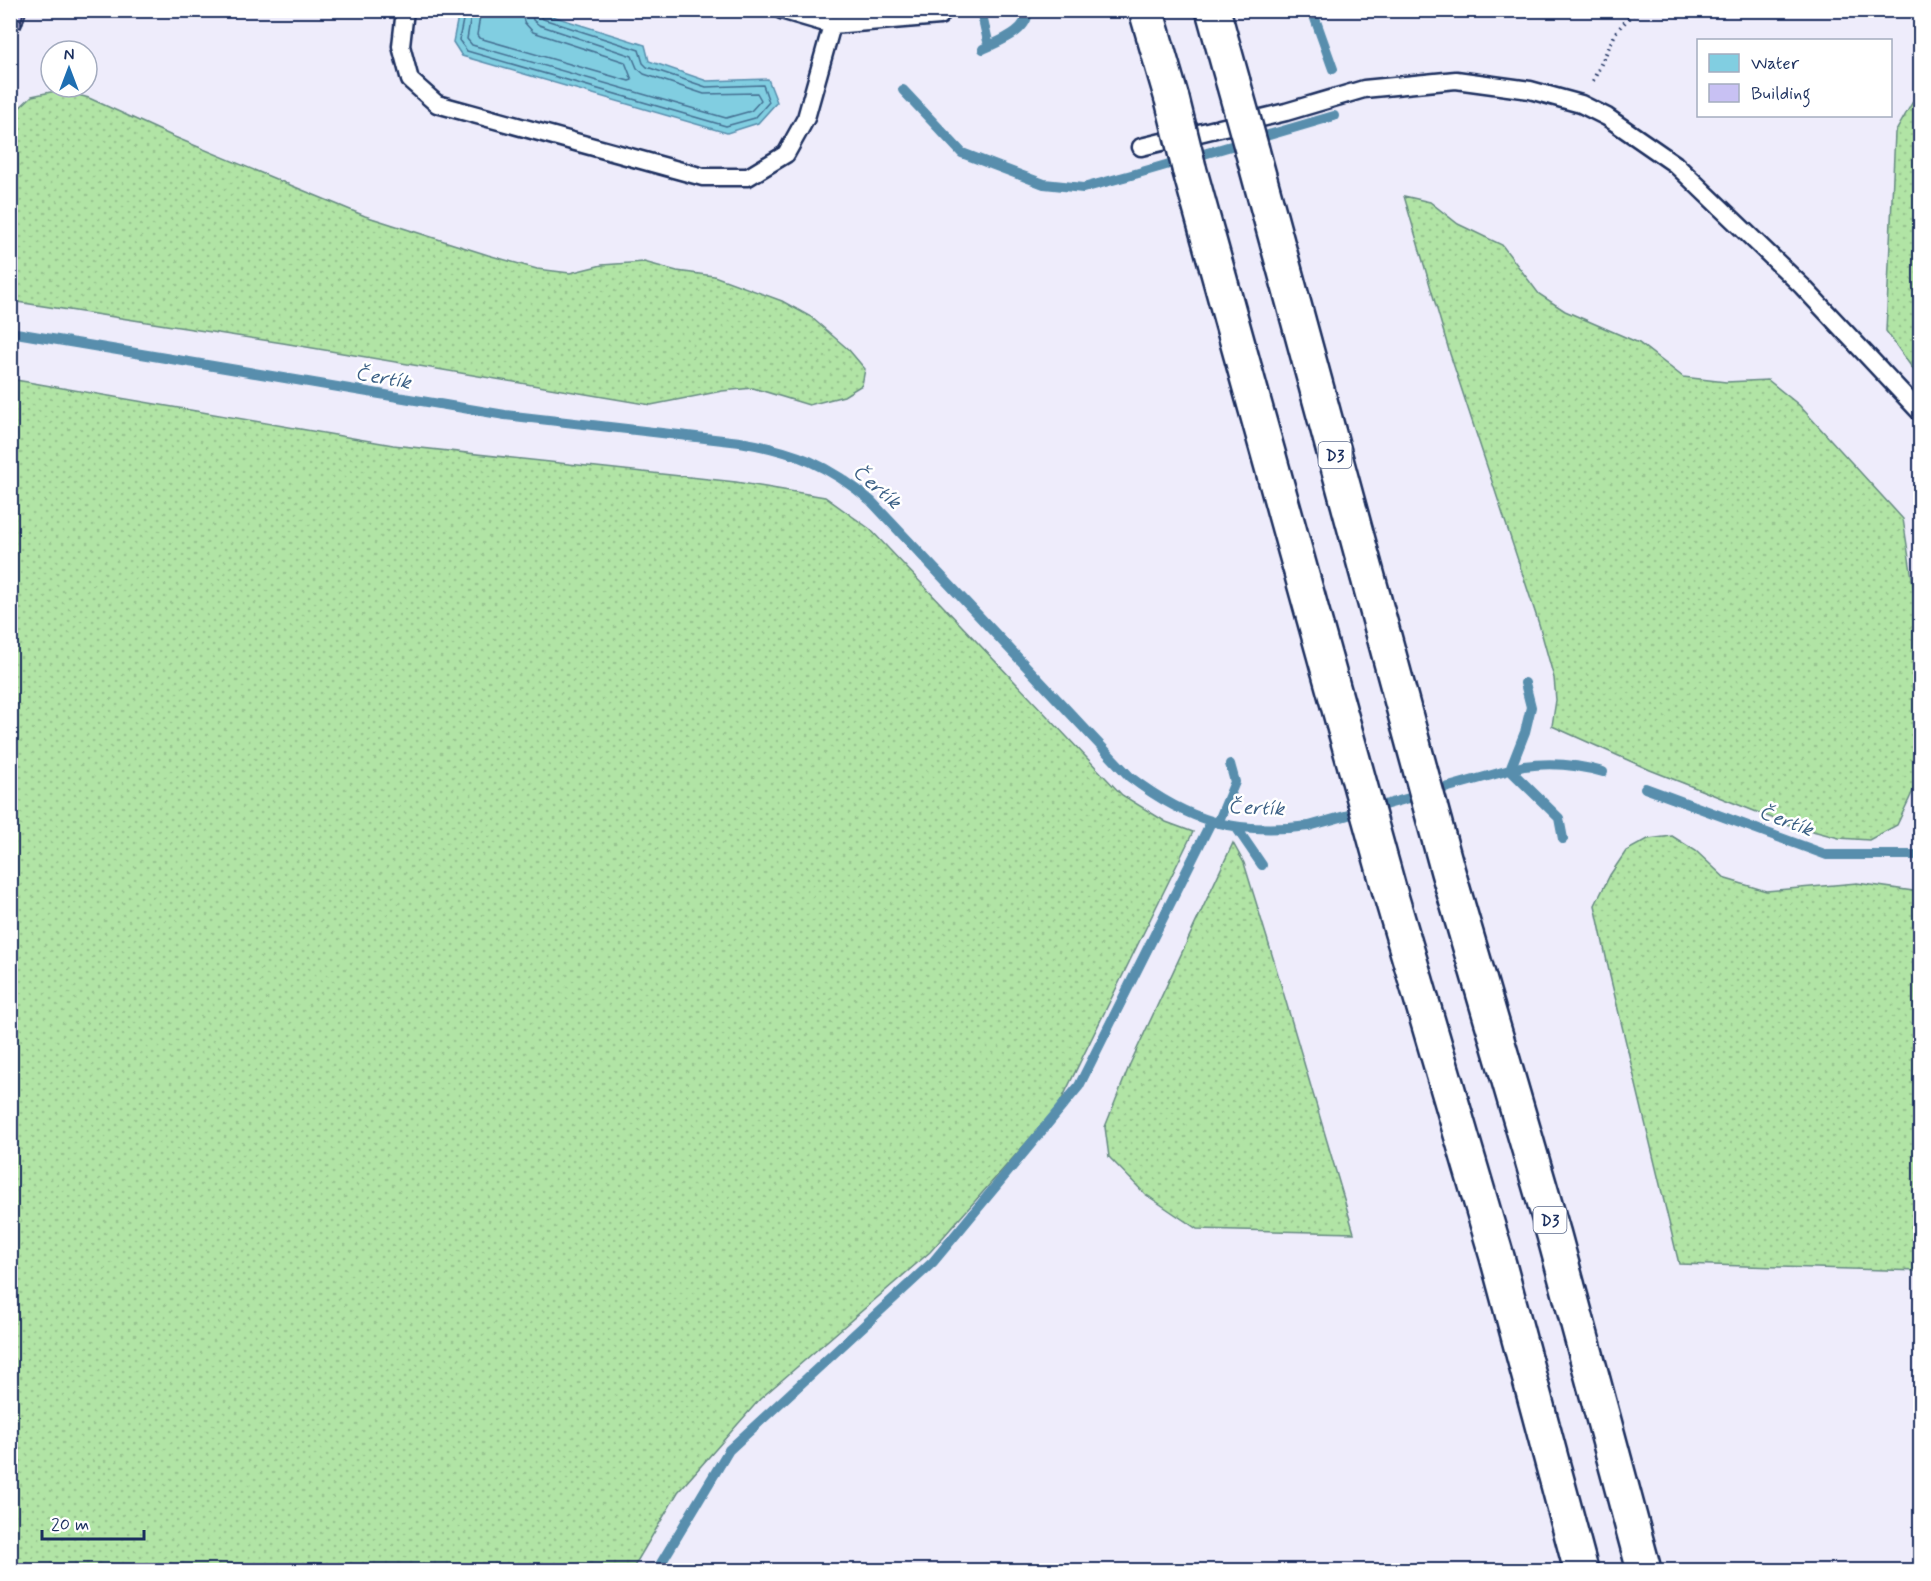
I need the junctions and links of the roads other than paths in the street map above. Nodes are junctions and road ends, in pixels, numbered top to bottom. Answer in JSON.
{"nodes":[{"id":1,"x":405,"y":10,"type":"edge"},
{"id":2,"x":781,"y":10,"type":"edge"},
{"id":3,"x":1146,"y":10,"type":"edge"},
{"id":4,"x":1213,"y":10,"type":"edge"},
{"id":5,"x":940,"y":16,"type":"dead end"},
{"id":6,"x":832,"y":25,"type":"junction"},
{"id":7,"x":1141,"y":147,"type":"dead end"},
{"id":8,"x":1920,"y":412,"type":"edge"},
{"id":9,"x":1581,"y":1570,"type":"edge"},
{"id":10,"x":1644,"y":1570,"type":"edge"}],
"edges":[{"from":1,"to":6,"type":"lane"},
{"from":2,"to":6,"type":"lane"},
{"from":3,"to":9,"type":"highway","bridge":true},
{"from":4,"to":10,"type":"highway","number":"D3","bridge":true},
{"from":5,"to":6,"type":"lane"},
{"from":7,"to":8,"type":"lane"}]}
